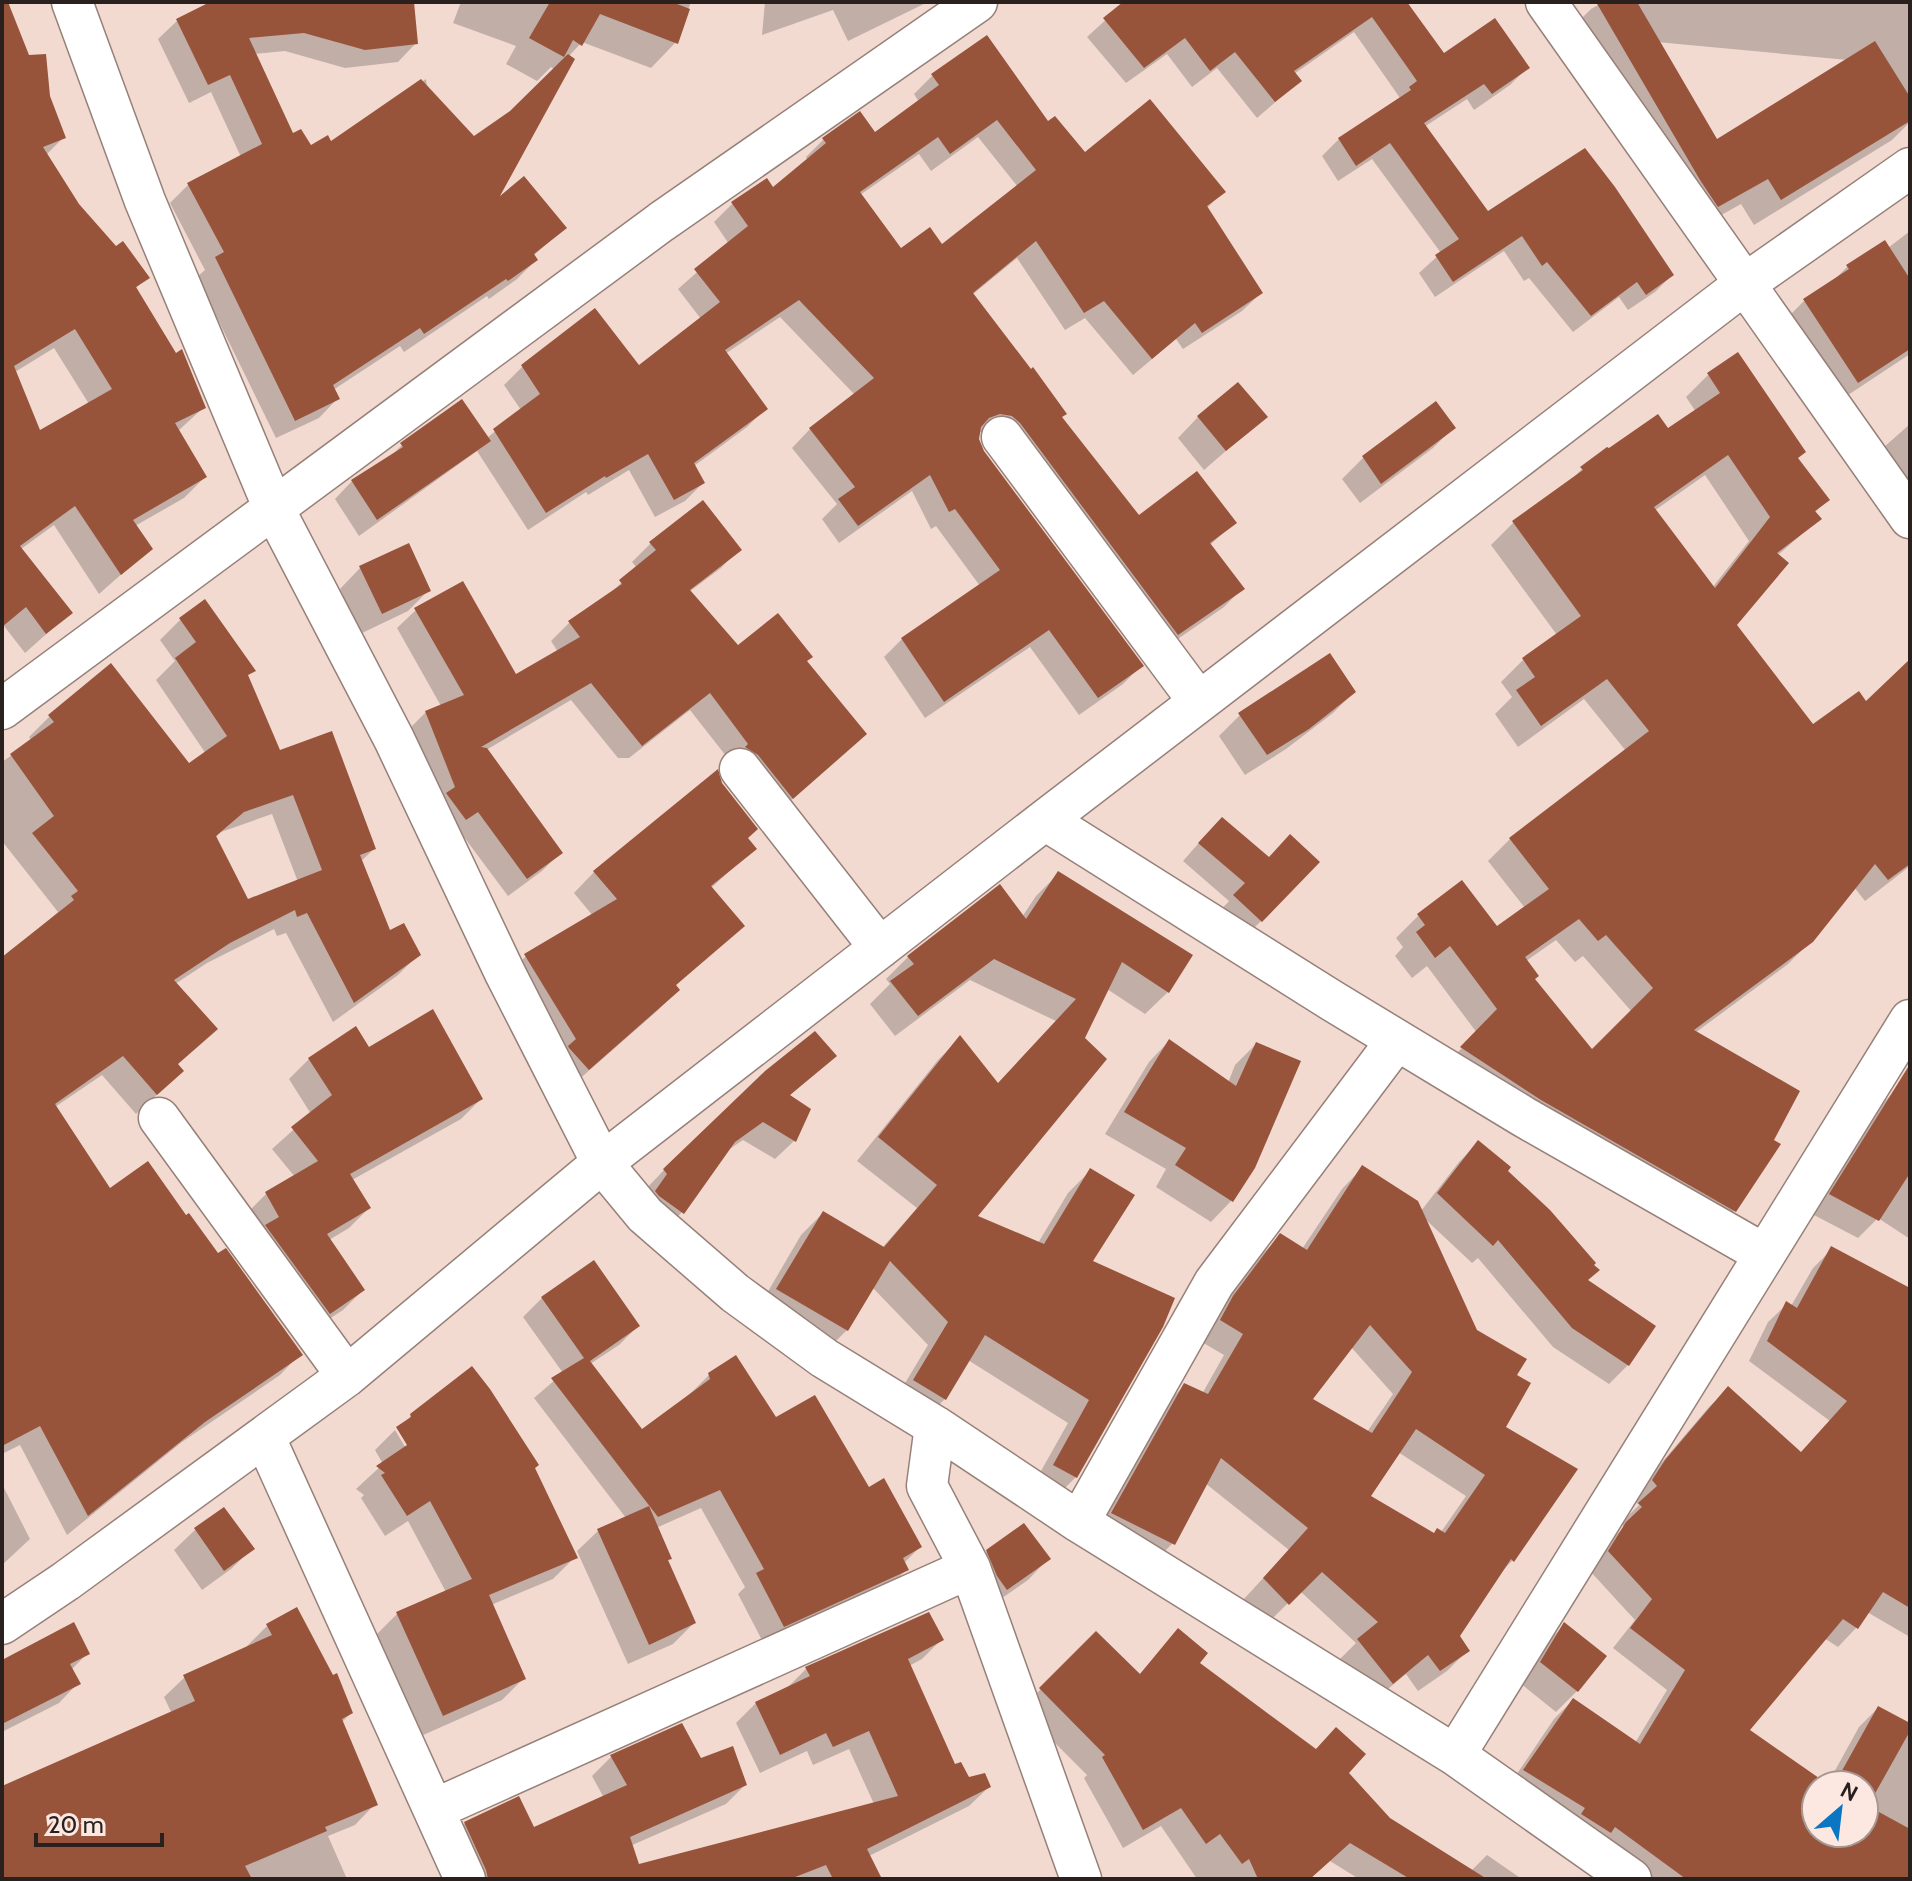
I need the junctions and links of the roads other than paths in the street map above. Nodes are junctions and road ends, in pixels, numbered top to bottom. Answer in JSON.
{"nodes":[{"id":1,"x":72,"y":2,"type":"edge"},
{"id":2,"x":977,"y":2,"type":"edge"},
{"id":3,"x":1546,"y":2,"type":"edge"},
{"id":4,"x":1910,"y":168,"type":"edge"},
{"id":5,"x":1746,"y":283,"type":"junction"},
{"id":6,"x":1002,"y":437,"type":"dead end"},
{"id":7,"x":274,"y":509,"type":"junction"},
{"id":8,"x":1910,"y":518,"type":"edge"},
{"id":9,"x":1199,"y":702,"type":"junction"},
{"id":10,"x":2,"y":709,"type":"edge"},
{"id":11,"x":740,"y":769,"type":"dead end"},
{"id":12,"x":1045,"y":820,"type":"junction"},
{"id":13,"x":880,"y":948,"type":"junction"},
{"id":14,"x":1910,"y":1020,"type":"edge"},
{"id":15,"x":1397,"y":1040,"type":"junction"},
{"id":16,"x":159,"y":1118,"type":"dead end"},
{"id":17,"x":602,"y":1163,"type":"junction"},
{"id":18,"x":1764,"y":1254,"type":"junction"},
{"id":19,"x":347,"y":1376,"type":"junction"},
{"id":20,"x":935,"y":1426,"type":"junction"},
{"id":21,"x":265,"y":1438,"type":"junction"},
{"id":22,"x":1079,"y":1522,"type":"junction"},
{"id":23,"x":970,"y":1568,"type":"junction"},
{"id":24,"x":2,"y":1624,"type":"edge"},
{"id":25,"x":1455,"y":1755,"type":"junction"},
{"id":26,"x":435,"y":1809,"type":"junction"},
{"id":27,"x":465,"y":1879,"type":"edge"},
{"id":28,"x":1081,"y":1879,"type":"edge"},
{"id":29,"x":1631,"y":1879,"type":"edge"}],
"edges":[{"from":1,"to":7,"type":"street"},
{"from":2,"to":7,"type":"street"},
{"from":3,"to":5,"type":"street"},
{"from":4,"to":5,"type":"street"},
{"from":5,"to":8,"type":"street"},
{"from":5,"to":9,"type":"street"},
{"from":6,"to":9,"type":"street"},
{"from":7,"to":10,"type":"street"},
{"from":7,"to":17,"type":"street"},
{"from":9,"to":12,"type":"street"},
{"from":11,"to":13,"type":"street"},
{"from":12,"to":13,"type":"street"},
{"from":12,"to":15,"type":"street"},
{"from":13,"to":17,"type":"street"},
{"from":14,"to":18,"type":"street"},
{"from":15,"to":18,"type":"street"},
{"from":15,"to":22,"type":"street"},
{"from":16,"to":19,"type":"street"},
{"from":17,"to":19,"type":"street"},
{"from":17,"to":20,"type":"street"},
{"from":18,"to":25,"type":"street"},
{"from":19,"to":21,"type":"street"},
{"from":20,"to":22,"type":"street"},
{"from":20,"to":23,"type":"street"},
{"from":21,"to":24,"type":"street"},
{"from":21,"to":26,"type":"street"},
{"from":22,"to":25,"type":"street"},
{"from":23,"to":26,"type":"street"},
{"from":23,"to":28,"type":"street"},
{"from":25,"to":29,"type":"street"},
{"from":26,"to":27,"type":"street"}]}
